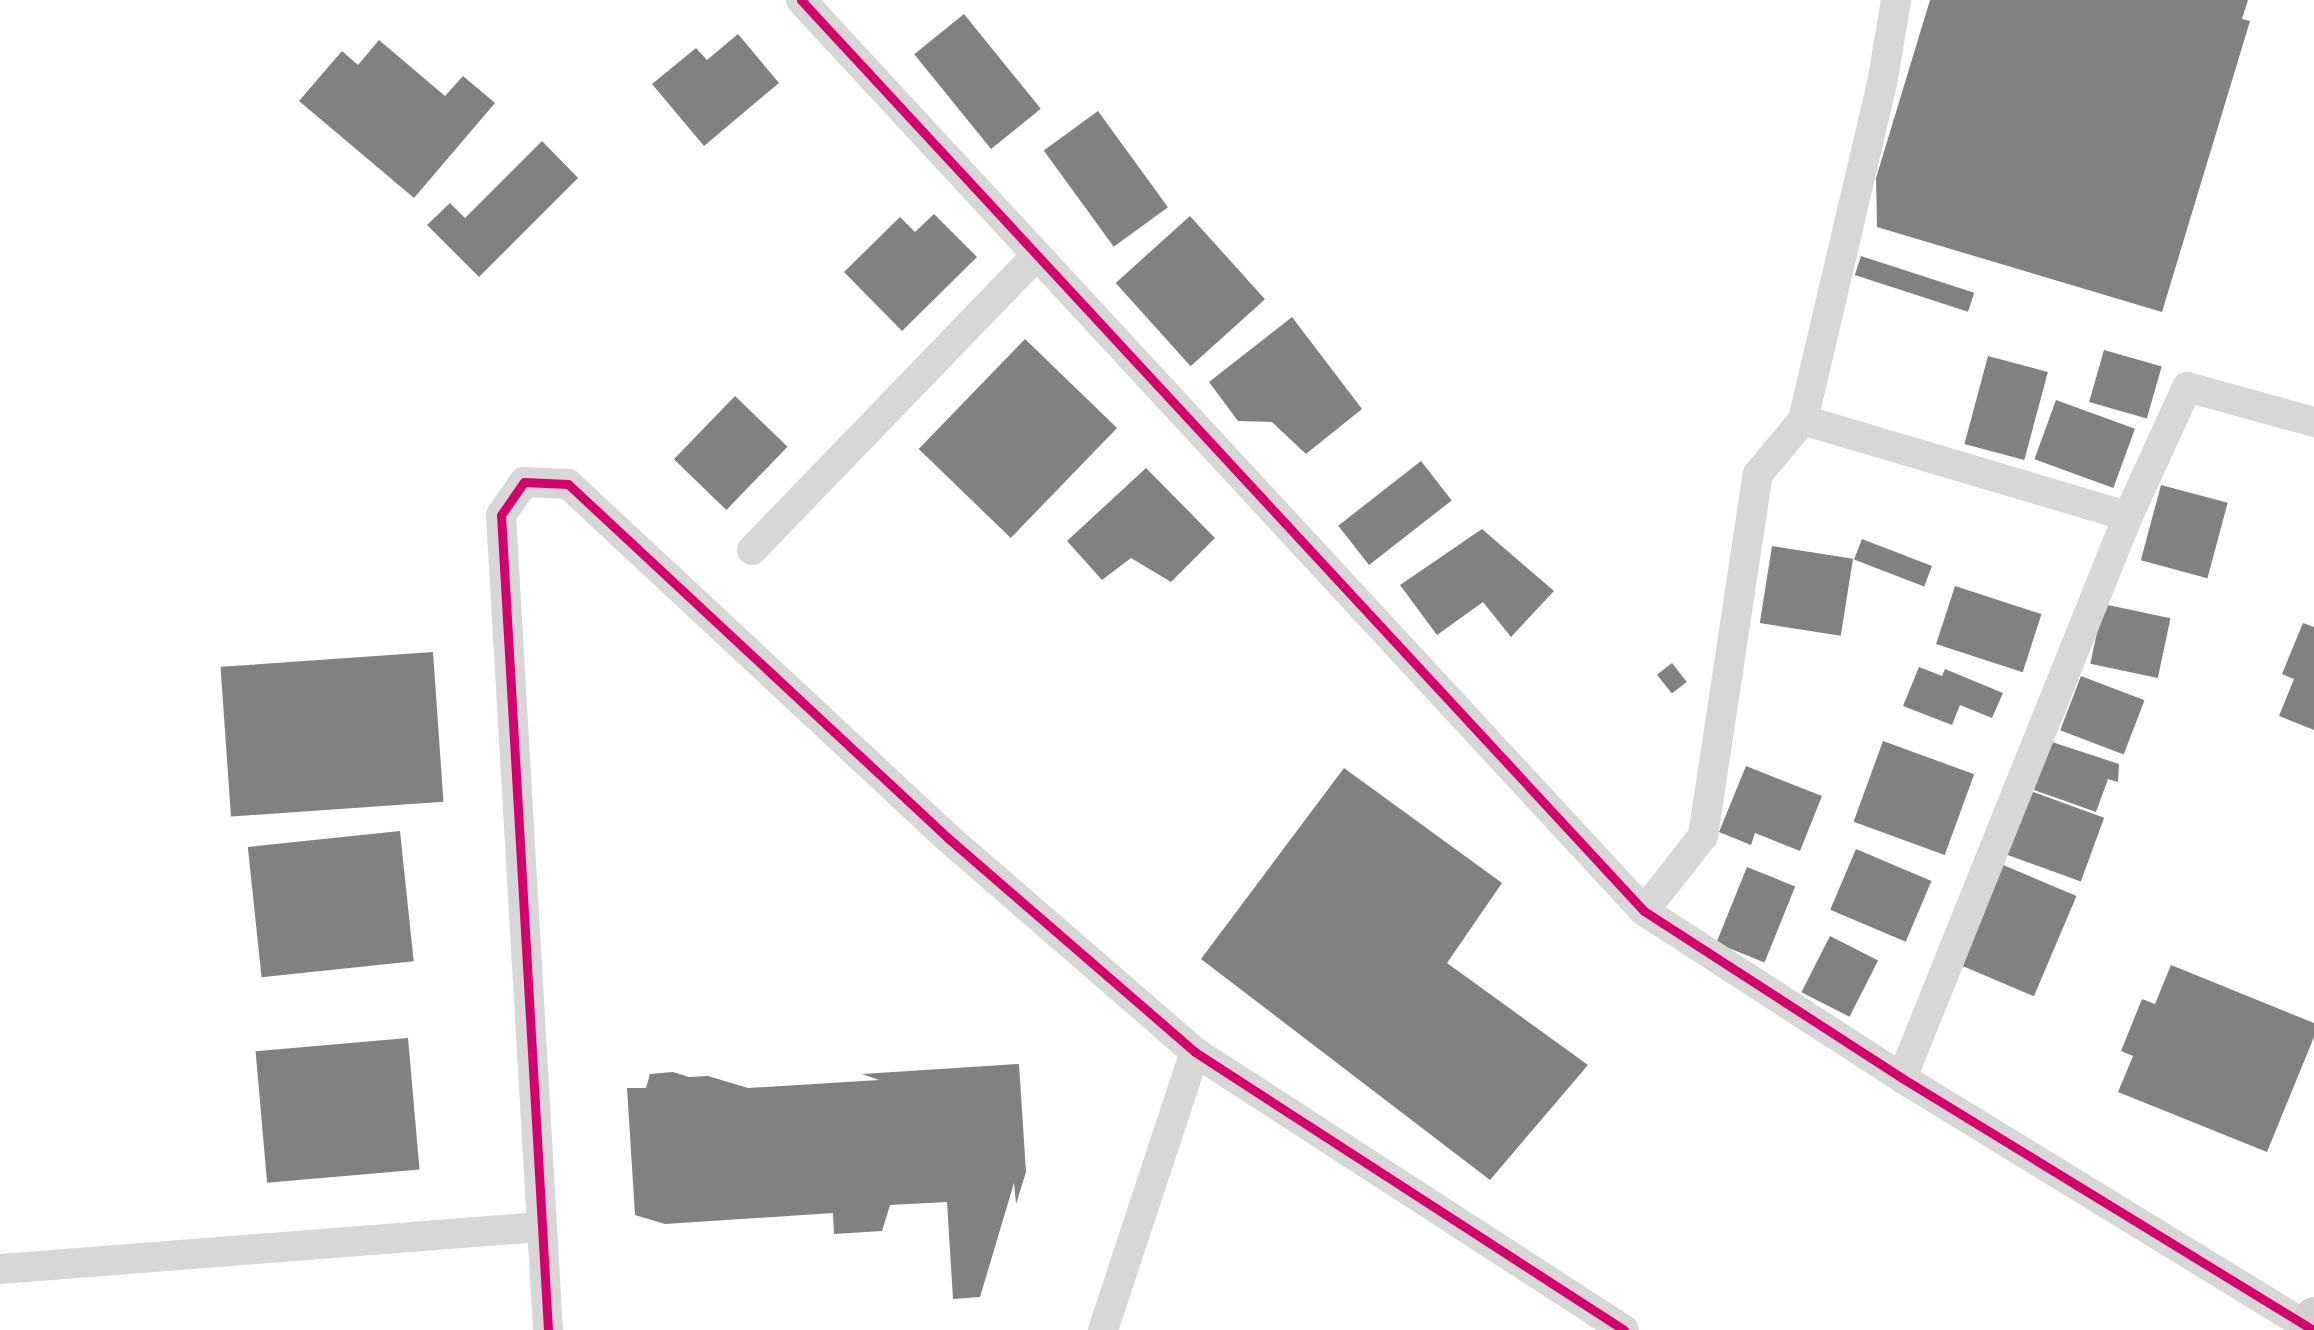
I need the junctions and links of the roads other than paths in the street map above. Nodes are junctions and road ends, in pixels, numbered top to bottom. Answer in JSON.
{"nodes":[{"id":1,"x":801,"y":0,"type":"edge"},
{"id":2,"x":1896,"y":0,"type":"edge"},
{"id":3,"x":1036,"y":256,"type":"junction"},
{"id":4,"x":1802,"y":420,"type":"junction"},
{"id":5,"x":2314,"y":422,"type":"edge"},
{"id":6,"x":2128,"y":516,"type":"junction"},
{"id":7,"x":752,"y":550,"type":"dead end"},
{"id":8,"x":1644,"y":911,"type":"junction"},
{"id":9,"x":1195,"y":1052,"type":"junction"},
{"id":10,"x":1902,"y":1078,"type":"junction"},
{"id":11,"x":540,"y":1227,"type":"junction"},
{"id":12,"x":0,"y":1269,"type":"edge"},
{"id":13,"x":2311,"y":1326,"type":"edge"},
{"id":14,"x":548,"y":1330,"type":"edge"},
{"id":15,"x":1103,"y":1330,"type":"edge"},
{"id":16,"x":1624,"y":1330,"type":"edge"}],
"edges":[{"from":1,"to":3,"type":"street"},
{"from":2,"to":4,"type":"street"},
{"from":3,"to":7,"type":"street"},
{"from":3,"to":8,"type":"street"},
{"from":4,"to":6,"type":"street"},
{"from":4,"to":8,"type":"street"},
{"from":5,"to":6,"type":"street"},
{"from":6,"to":10,"type":"street"},
{"from":8,"to":10,"type":"street"},
{"from":9,"to":11,"type":"street"},
{"from":9,"to":15,"type":"street"},
{"from":9,"to":16,"type":"street"},
{"from":10,"to":13,"type":"street"},
{"from":11,"to":12,"type":"street"},
{"from":11,"to":14,"type":"street"}]}
